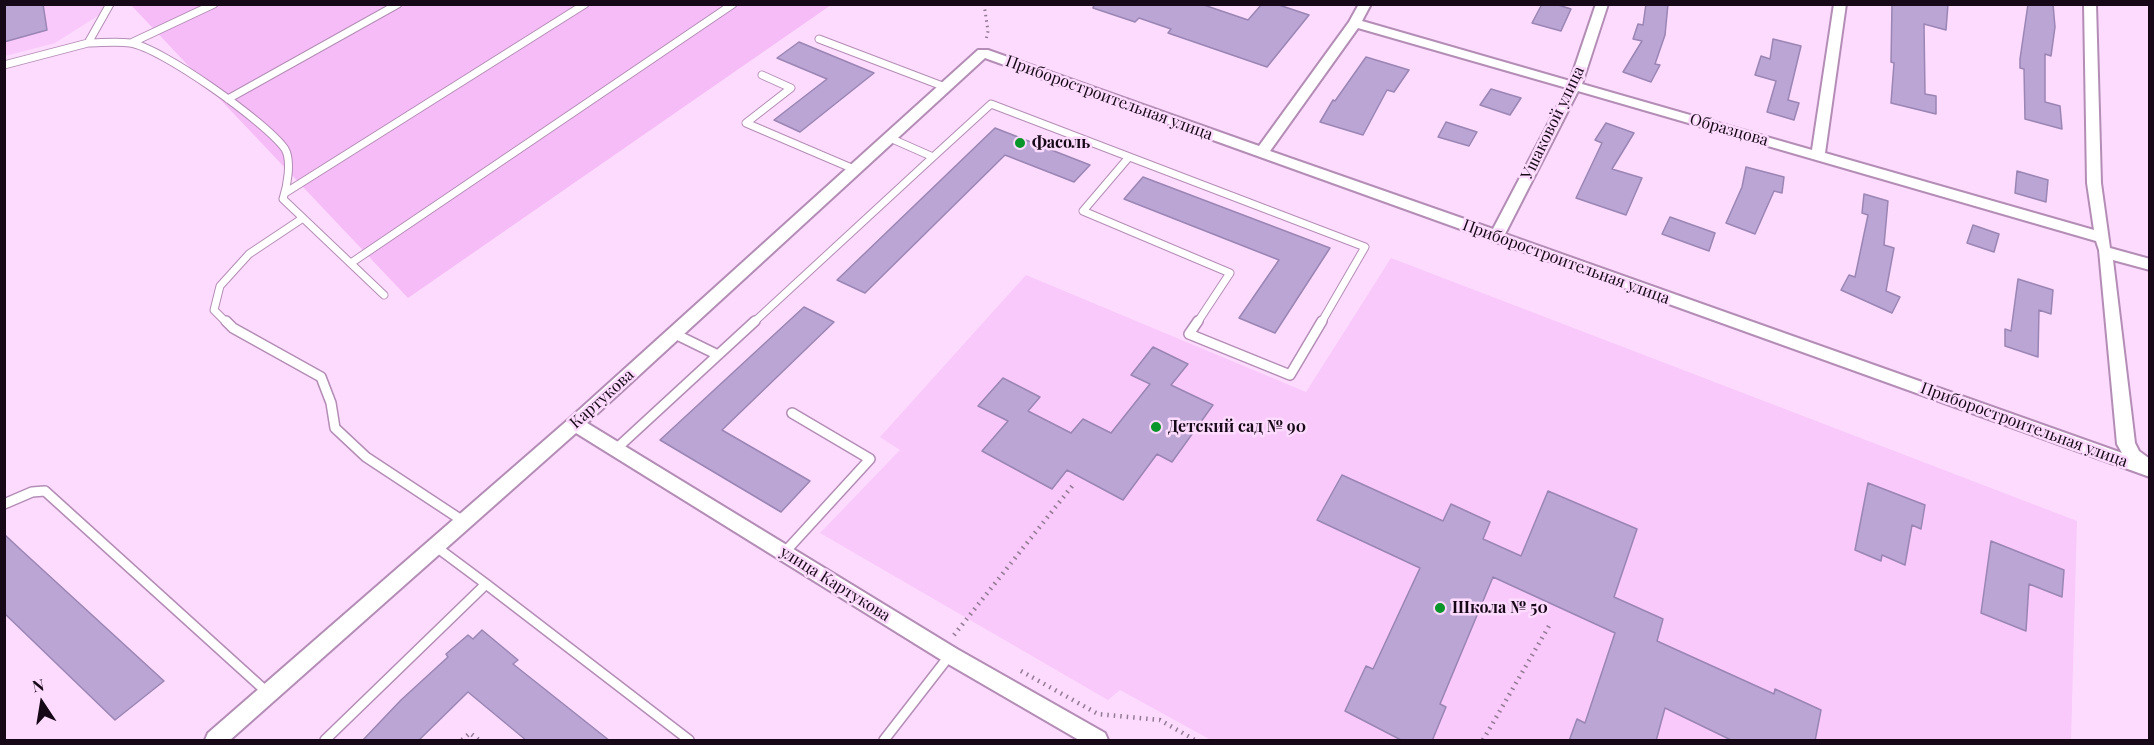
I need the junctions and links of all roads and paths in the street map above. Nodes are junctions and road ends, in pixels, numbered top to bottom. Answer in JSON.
{"nodes":[{"id":1,"x":110,"y":4,"type":"edge"},
{"id":2,"x":214,"y":4,"type":"edge"},
{"id":3,"x":398,"y":4,"type":"edge"},
{"id":4,"x":585,"y":4,"type":"edge"},
{"id":5,"x":734,"y":4,"type":"edge"},
{"id":6,"x":984,"y":4,"type":"edge"},
{"id":7,"x":1365,"y":4,"type":"edge"},
{"id":8,"x":1602,"y":4,"type":"edge"},
{"id":9,"x":1840,"y":4,"type":"edge"},
{"id":10,"x":2090,"y":4,"type":"edge"},
{"id":11,"x":1355,"y":23,"type":"junction"},
{"id":12,"x":819,"y":39,"type":"dead end"},
{"id":13,"x":88,"y":43,"type":"junction"},
{"id":14,"x":131,"y":43,"type":"junction"},
{"id":15,"x":983,"y":53,"type":"junction"},
{"id":16,"x":4,"y":65,"type":"edge"},
{"id":17,"x":762,"y":75,"type":"dead end"},
{"id":18,"x":1575,"y":85,"type":"junction"},
{"id":19,"x":945,"y":87,"type":"junction"},
{"id":20,"x":228,"y":99,"type":"junction"},
{"id":21,"x":890,"y":138,"type":"junction"},
{"id":22,"x":1261,"y":153,"type":"junction"},
{"id":23,"x":1818,"y":155,"type":"junction"},
{"id":24,"x":933,"y":157,"type":"junction"},
{"id":25,"x":1129,"y":157,"type":"junction"},
{"id":26,"x":856,"y":170,"type":"junction"},
{"id":27,"x":285,"y":193,"type":"junction"},
{"id":28,"x":303,"y":218,"type":"junction"},
{"id":29,"x":1496,"y":237,"type":"junction"},
{"id":30,"x":2104,"y":245,"type":"junction"},
{"id":31,"x":351,"y":263,"type":"junction"},
{"id":32,"x":2150,"y":265,"type":"edge"},
{"id":33,"x":384,"y":295,"type":"dead end"},
{"id":34,"x":675,"y":334,"type":"junction"},
{"id":35,"x":718,"y":355,"type":"junction"},
{"id":36,"x":792,"y":413,"type":"dead end"},
{"id":37,"x":575,"y":423,"type":"junction"},
{"id":38,"x":616,"y":449,"type":"junction"},
{"id":39,"x":2150,"y":470,"type":"edge"},
{"id":40,"x":1073,"y":485,"type":"dead end"},
{"id":41,"x":4,"y":504,"type":"edge"},
{"id":42,"x":463,"y":521,"type":"junction"},
{"id":43,"x":435,"y":546,"type":"junction"},
{"id":44,"x":784,"y":553,"type":"junction"},
{"id":45,"x":486,"y":584,"type":"junction"},
{"id":46,"x":1549,"y":626,"type":"dead end"},
{"id":47,"x":945,"y":628,"type":"dead end"},
{"id":48,"x":955,"y":634,"type":"junction"},
{"id":49,"x":965,"y":640,"type":"dead end"},
{"id":50,"x":946,"y":652,"type":"junction"},
{"id":51,"x":1016,"y":668,"type":"dead end"},
{"id":52,"x":268,"y":693,"type":"junction"},
{"id":53,"x":215,"y":741,"type":"edge"},
{"id":54,"x":325,"y":741,"type":"edge"},
{"id":55,"x":462,"y":741,"type":"edge"},
{"id":56,"x":479,"y":741,"type":"edge"},
{"id":57,"x":689,"y":741,"type":"edge"},
{"id":58,"x":884,"y":741,"type":"edge"},
{"id":59,"x":1098,"y":741,"type":"edge"},
{"id":60,"x":1195,"y":741,"type":"edge"},
{"id":61,"x":1483,"y":741,"type":"edge"}],
"edges":[{"from":1,"to":13,"type":"lane"},
{"from":2,"to":14,"type":"lane"},
{"from":3,"to":20,"type":"lane"},
{"from":4,"to":27,"type":"lane"},
{"from":5,"to":31,"type":"lane"},
{"from":6,"to":15,"type":"path"},
{"from":7,"to":11,"type":"street"},
{"from":8,"to":18,"type":"street","name":"Ушаковой улица"},
{"from":9,"to":23,"type":"street"},
{"from":10,"to":30,"type":"street"},
{"from":11,"to":18,"type":"street","name":"Образцова"},
{"from":11,"to":22,"type":"street"},
{"from":12,"to":19,"type":"lane"},
{"from":13,"to":14,"type":"lane"},
{"from":13,"to":16,"type":"lane"},
{"from":14,"to":20,"type":"lane"},
{"from":15,"to":19,"type":"street","name":"Картукова"},
{"from":15,"to":22,"type":"street","name":"Приборостроительная улица"},
{"from":17,"to":26,"type":"lane"},
{"from":18,"to":23,"type":"street","name":"Образцова"},
{"from":18,"to":29,"type":"street","name":"Ушаковой улица"},
{"from":19,"to":21,"type":"street","name":"Картукова"},
{"from":20,"to":27,"type":"lane"},
{"from":21,"to":24,"type":"lane"},
{"from":21,"to":26,"type":"street","name":"Картукова"},
{"from":22,"to":29,"type":"street","name":"Приборостроительная улица"},
{"from":23,"to":30,"type":"street","name":"Образцова"},
{"from":24,"to":25,"type":"lane"},
{"from":24,"to":35,"type":"lane"},
{"from":25,"to":25,"type":"lane"},
{"from":26,"to":34,"type":"street","name":"Картукова"},
{"from":27,"to":28,"type":"lane"},
{"from":28,"to":31,"type":"lane"},
{"from":28,"to":42,"type":"lane"},
{"from":29,"to":39,"type":"street","name":"Приборостроительная улица"},
{"from":30,"to":32,"type":"street"},
{"from":30,"to":39,"type":"street","name":"Приборостроительная улица"},
{"from":31,"to":33,"type":"lane"},
{"from":34,"to":35,"type":"lane"},
{"from":34,"to":37,"type":"street","name":"Картукова"},
{"from":35,"to":38,"type":"lane"},
{"from":36,"to":44,"type":"lane"},
{"from":37,"to":38,"type":"street","name":"улица Картукова"},
{"from":37,"to":42,"type":"street","name":"Картукова"},
{"from":38,"to":44,"type":"street","name":"улица Картукова"},
{"from":40,"to":48,"type":"path"},
{"from":41,"to":52,"type":"lane"},
{"from":42,"to":43,"type":"street","name":"Картукова"},
{"from":43,"to":45,"type":"lane"},
{"from":43,"to":52,"type":"street","name":"Картукова"},
{"from":44,"to":50,"type":"street","name":"улица Картукова"},
{"from":45,"to":54,"type":"lane"},
{"from":45,"to":57,"type":"lane"},
{"from":46,"to":61,"type":"path"},
{"from":47,"to":48,"type":"path"},
{"from":48,"to":49,"type":"path"},
{"from":48,"to":50,"type":"path"},
{"from":50,"to":58,"type":"lane"},
{"from":50,"to":59,"type":"street","name":"улица Картукова"},
{"from":51,"to":60,"type":"path"},
{"from":52,"to":53,"type":"street","name":"Картукова"},
{"from":55,"to":56,"type":"path"}]}
